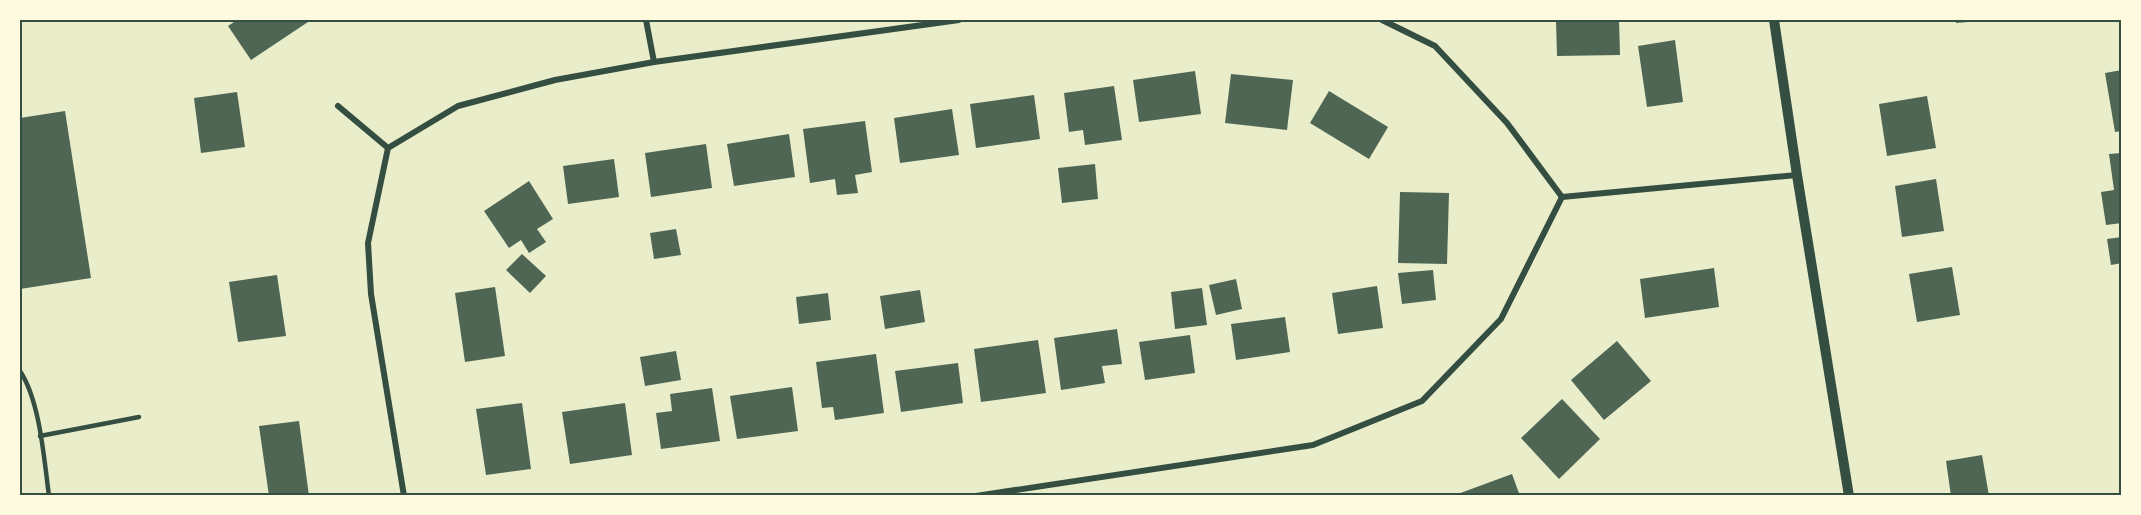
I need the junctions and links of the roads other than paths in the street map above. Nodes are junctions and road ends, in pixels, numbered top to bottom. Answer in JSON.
{"nodes":[{"id":1,"x":646,"y":20,"type":"edge"},
{"id":2,"x":959,"y":20,"type":"edge"},
{"id":3,"x":1382,"y":20,"type":"edge"},
{"id":4,"x":1774,"y":20,"type":"edge"},
{"id":5,"x":654,"y":62,"type":"junction"},
{"id":6,"x":338,"y":106,"type":"dead end"},
{"id":7,"x":388,"y":148,"type":"junction"},
{"id":8,"x":1797,"y":175,"type":"junction"},
{"id":9,"x":1562,"y":197,"type":"junction"},
{"id":10,"x":20,"y":371,"type":"edge"},
{"id":11,"x":139,"y":417,"type":"dead end"},
{"id":12,"x":40,"y":436,"type":"junction"},
{"id":13,"x":49,"y":495,"type":"edge"},
{"id":14,"x":404,"y":495,"type":"edge"},
{"id":15,"x":976,"y":495,"type":"edge"},
{"id":16,"x":1849,"y":495,"type":"edge"}],
"edges":[{"from":1,"to":5,"type":"street"},
{"from":2,"to":5,"type":"street"},
{"from":3,"to":9,"type":"street"},
{"from":4,"to":8,"type":"street"},
{"from":5,"to":7,"type":"street"},
{"from":6,"to":7,"type":"street"},
{"from":7,"to":14,"type":"street"},
{"from":8,"to":9,"type":"street"},
{"from":8,"to":16,"type":"street"},
{"from":9,"to":15,"type":"street"},
{"from":10,"to":12,"type":"lane"},
{"from":11,"to":12,"type":"lane"},
{"from":12,"to":13,"type":"lane"}]}
